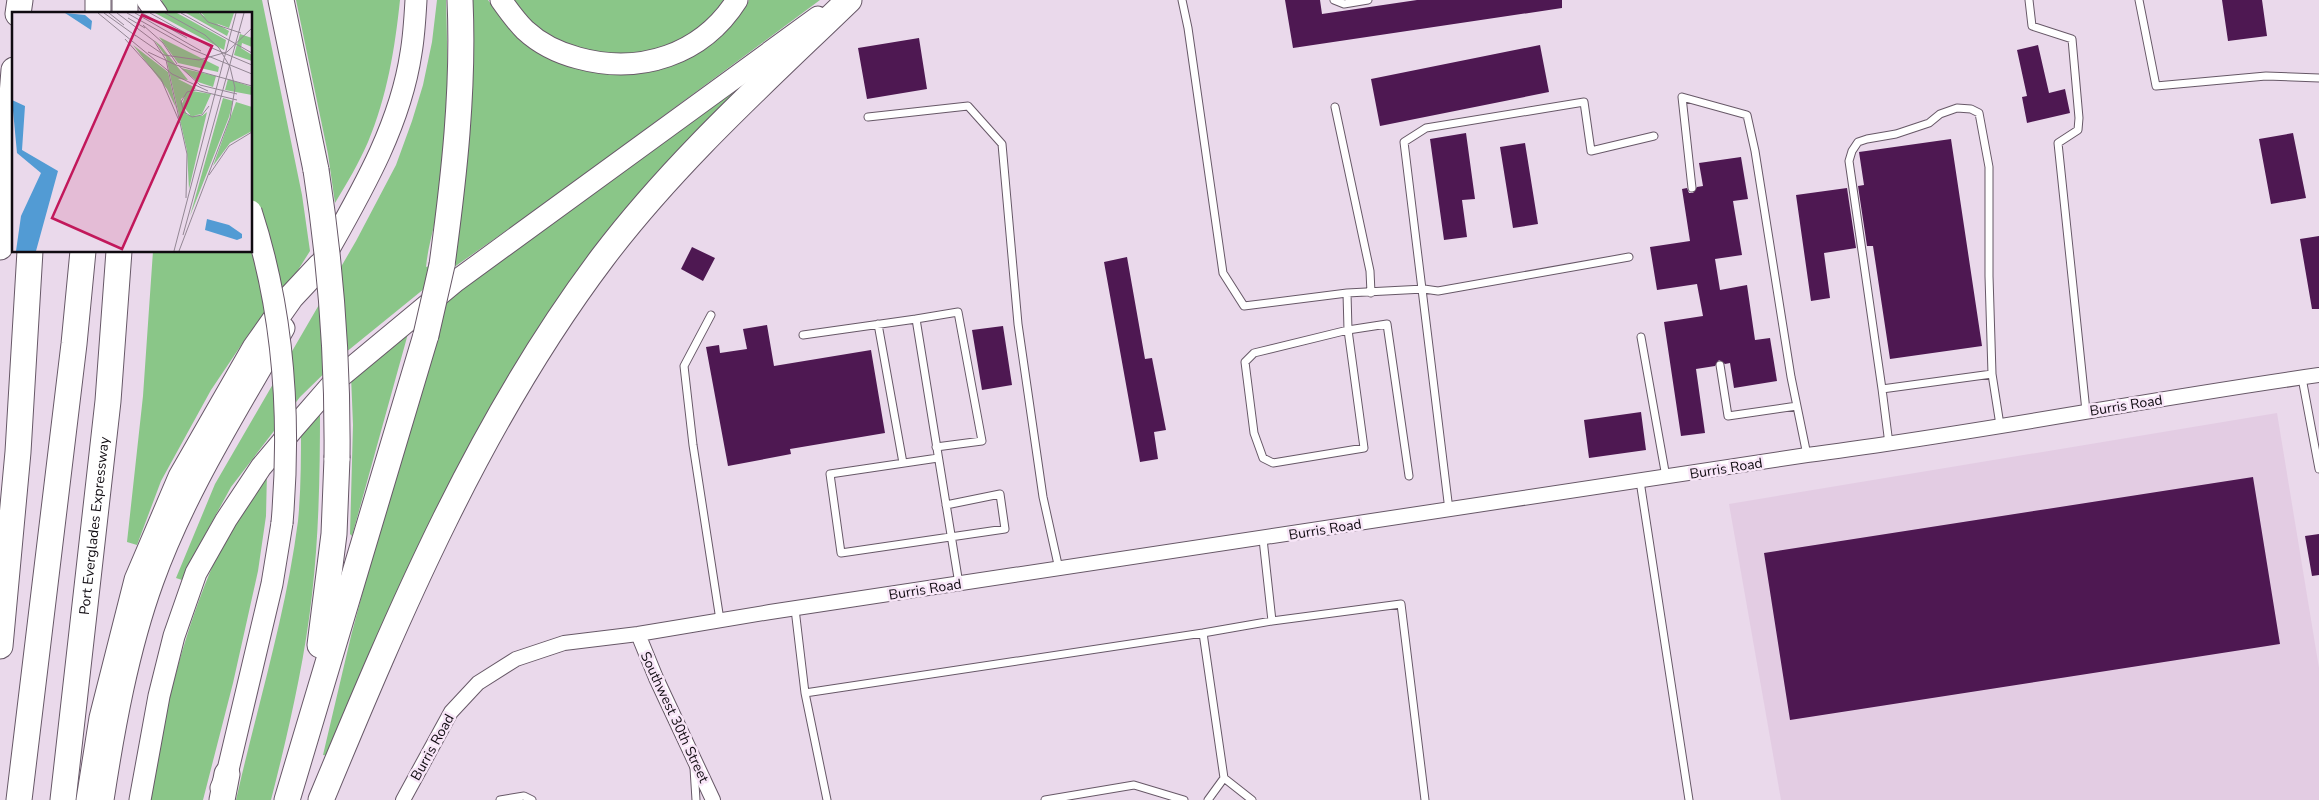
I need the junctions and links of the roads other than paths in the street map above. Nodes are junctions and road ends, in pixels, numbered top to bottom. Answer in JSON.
{"nodes":[{"id":1,"x":147,"y":0,"type":"edge"},
{"id":2,"x":281,"y":0,"type":"edge"},
{"id":3,"x":416,"y":0,"type":"edge"},
{"id":4,"x":460,"y":0,"type":"edge"},
{"id":5,"x":501,"y":0,"type":"edge"},
{"id":6,"x":737,"y":0,"type":"edge"},
{"id":7,"x":842,"y":0,"type":"edge"},
{"id":8,"x":849,"y":0,"type":"edge"},
{"id":9,"x":1182,"y":0,"type":"edge"},
{"id":10,"x":1334,"y":0,"type":"edge"},
{"id":11,"x":1368,"y":0,"type":"edge"},
{"id":12,"x":2029,"y":0,"type":"edge"},
{"id":13,"x":2139,"y":0,"type":"edge"},
{"id":14,"x":156,"y":12,"type":"edge"},
{"id":15,"x":2319,"y":78,"type":"edge"},
{"id":16,"x":12,"y":95,"type":"edge"},
{"id":17,"x":1335,"y":108,"type":"dead end"},
{"id":18,"x":868,"y":118,"type":"dead end"},
{"id":19,"x":1654,"y":136,"type":"dead end"},
{"id":20,"x":1692,"y":188,"type":"dead end"},
{"id":21,"x":252,"y":214,"type":"edge"},
{"id":22,"x":0,"y":247,"type":"edge"},
{"id":23,"x":30,"y":252,"type":"edge"},
{"id":24,"x":83,"y":252,"type":"edge"},
{"id":25,"x":119,"y":252,"type":"edge"},
{"id":26,"x":1629,"y":257,"type":"dead end"},
{"id":27,"x":320,"y":266,"type":"junction"},
{"id":28,"x":1424,"y":289,"type":"junction"},
{"id":29,"x":1371,"y":292,"type":"junction"},
{"id":30,"x":1347,"y":293,"type":"junction"},
{"id":31,"x":711,"y":315,"type":"dead end"},
{"id":32,"x":916,"y":319,"type":"junction"},
{"id":33,"x":878,"y":324,"type":"junction"},
{"id":34,"x":1348,"y":330,"type":"junction"},
{"id":35,"x":803,"y":334,"type":"dead end"},
{"id":36,"x":1641,"y":337,"type":"dead end"},
{"id":37,"x":1720,"y":365,"type":"dead end"},
{"id":38,"x":1992,"y":374,"type":"junction"},
{"id":39,"x":2319,"y":375,"type":"edge"},
{"id":40,"x":2302,"y":378,"type":"junction"},
{"id":41,"x":1882,"y":389,"type":"junction"},
{"id":42,"x":1797,"y":406,"type":"junction"},
{"id":43,"x":2086,"y":411,"type":"junction"},
{"id":44,"x":2000,"y":425,"type":"junction"},
{"id":45,"x":1889,"y":444,"type":"junction"},
{"id":46,"x":936,"y":447,"type":"junction"},
{"id":47,"x":1807,"y":455,"type":"junction"},
{"id":48,"x":938,"y":458,"type":"junction"},
{"id":49,"x":903,"y":463,"type":"junction"},
{"id":50,"x":2319,"y":469,"type":"edge"},
{"id":51,"x":1409,"y":476,"type":"dead end"},
{"id":52,"x":1666,"y":477,"type":"junction"},
{"id":53,"x":1640,"y":481,"type":"junction"},
{"id":54,"x":946,"y":505,"type":"junction"},
{"id":55,"x":1449,"y":510,"type":"junction"},
{"id":56,"x":951,"y":537,"type":"junction"},
{"id":57,"x":1263,"y":539,"type":"junction"},
{"id":58,"x":1059,"y":569,"type":"junction"},
{"id":59,"x":959,"y":584,"type":"junction"},
{"id":60,"x":796,"y":609,"type":"junction"},
{"id":61,"x":720,"y":620,"type":"junction"},
{"id":62,"x":1272,"y":621,"type":"junction"},
{"id":63,"x":638,"y":634,"type":"junction"},
{"id":64,"x":1203,"y":634,"type":"junction"},
{"id":65,"x":0,"y":646,"type":"edge"},
{"id":66,"x":805,"y":694,"type":"junction"},
{"id":67,"x":300,"y":756,"type":"junction"},
{"id":68,"x":693,"y":758,"type":"junction"},
{"id":69,"x":227,"y":774,"type":"junction"},
{"id":70,"x":1224,"y":778,"type":"junction"},
{"id":71,"x":19,"y":800,"type":"edge"},
{"id":72,"x":63,"y":800,"type":"edge"},
{"id":73,"x":90,"y":800,"type":"edge"},
{"id":74,"x":104,"y":800,"type":"edge"},
{"id":75,"x":140,"y":800,"type":"edge"},
{"id":76,"x":217,"y":800,"type":"edge"},
{"id":77,"x":222,"y":800,"type":"edge"},
{"id":78,"x":287,"y":800,"type":"edge"},
{"id":79,"x":321,"y":800,"type":"edge"},
{"id":80,"x":403,"y":800,"type":"edge"},
{"id":81,"x":500,"y":800,"type":"edge"},
{"id":82,"x":532,"y":800,"type":"edge"},
{"id":83,"x":696,"y":800,"type":"edge"},
{"id":84,"x":713,"y":800,"type":"edge"},
{"id":85,"x":828,"y":800,"type":"edge"},
{"id":86,"x":1045,"y":800,"type":"edge"},
{"id":87,"x":1184,"y":800,"type":"edge"},
{"id":88,"x":1208,"y":800,"type":"edge"},
{"id":89,"x":1252,"y":800,"type":"edge"},
{"id":90,"x":1424,"y":800,"type":"edge"},
{"id":91,"x":1688,"y":800,"type":"edge"}],
"edges":[{"from":1,"to":14,"type":"main road"},
{"from":2,"to":67,"type":"highway","bridge":true},
{"from":3,"to":27,"type":"main road"},
{"from":4,"to":67,"type":"highway","bridge":true},
{"from":5,"to":6,"type":"main road"},
{"from":7,"to":75,"type":"main road"},
{"from":8,"to":79,"type":"highway"},
{"from":9,"to":30,"type":"lane"},
{"from":10,"to":11,"type":"lane"},
{"from":12,"to":43,"type":"lane"},
{"from":13,"to":15,"type":"lane"},
{"from":16,"to":22,"type":"highway"},
{"from":17,"to":29,"type":"lane"},
{"from":18,"to":58,"type":"lane"},
{"from":19,"to":28,"type":"lane"},
{"from":20,"to":42,"type":"lane"},
{"from":21,"to":69,"type":"main road","bridge":true},
{"from":23,"to":65,"type":"highway"},
{"from":24,"to":71,"type":"highway"},
{"from":25,"to":72,"type":"highway","name":"Port Everglades Expressway"},
{"from":26,"to":28,"type":"lane"},
{"from":27,"to":73,"type":"highway"},
{"from":27,"to":74,"type":"main road"},
{"from":28,"to":29,"type":"lane"},
{"from":28,"to":55,"type":"lane"},
{"from":29,"to":30,"type":"lane"},
{"from":30,"to":34,"type":"lane"},
{"from":31,"to":61,"type":"lane"},
{"from":32,"to":33,"type":"lane"},
{"from":32,"to":46,"type":"lane"},
{"from":32,"to":46,"type":"lane"},
{"from":33,"to":35,"type":"lane"},
{"from":33,"to":49,"type":"lane"},
{"from":34,"to":34,"type":"lane"},
{"from":34,"to":51,"type":"lane"},
{"from":36,"to":52,"type":"lane"},
{"from":37,"to":42,"type":"lane"},
{"from":38,"to":41,"type":"lane"},
{"from":38,"to":41,"type":"lane"},
{"from":38,"to":44,"type":"lane"},
{"from":39,"to":40,"type":"street","name":"Burris Road"},
{"from":40,"to":43,"type":"street","name":"Burris Road"},
{"from":40,"to":50,"type":"lane"},
{"from":41,"to":45,"type":"lane"},
{"from":42,"to":47,"type":"lane"},
{"from":43,"to":44,"type":"street","name":"Burris Road"},
{"from":44,"to":45,"type":"street","name":"Burris Road"},
{"from":45,"to":47,"type":"street","name":"Burris Road"},
{"from":46,"to":48,"type":"lane"},
{"from":47,"to":52,"type":"street","name":"Burris Road"},
{"from":48,"to":49,"type":"lane"},
{"from":48,"to":54,"type":"lane"},
{"from":49,"to":56,"type":"lane"},
{"from":52,"to":53,"type":"street","name":"Burris Road"},
{"from":53,"to":55,"type":"street","name":"Burris Road"},
{"from":53,"to":91,"type":"lane"},
{"from":54,"to":56,"type":"lane"},
{"from":54,"to":56,"type":"lane"},
{"from":55,"to":57,"type":"street","name":"Burris Road"},
{"from":56,"to":59,"type":"lane"},
{"from":57,"to":58,"type":"street","name":"Burris Road"},
{"from":57,"to":62,"type":"lane"},
{"from":58,"to":59,"type":"street","name":"Burris Road"},
{"from":59,"to":60,"type":"street","name":"Burris Road"},
{"from":60,"to":61,"type":"street","name":"Burris Road"},
{"from":60,"to":66,"type":"lane"},
{"from":61,"to":63,"type":"street","name":"Burris Road"},
{"from":62,"to":64,"type":"lane"},
{"from":62,"to":90,"type":"lane"},
{"from":63,"to":68,"type":"street","name":"Southwest 30th Street"},
{"from":63,"to":80,"type":"street","name":"Burris Road"},
{"from":64,"to":66,"type":"lane"},
{"from":64,"to":70,"type":"lane"},
{"from":66,"to":85,"type":"lane"},
{"from":67,"to":78,"type":"highway"},
{"from":68,"to":83,"type":"lane"},
{"from":68,"to":84,"type":"street","name":"Southwest 30th Street"},
{"from":69,"to":76,"type":"main road"},
{"from":69,"to":77,"type":"highway"},
{"from":70,"to":88,"type":"lane"},
{"from":70,"to":89,"type":"lane"},
{"from":81,"to":82,"type":"lane"},
{"from":86,"to":87,"type":"lane"}]}
